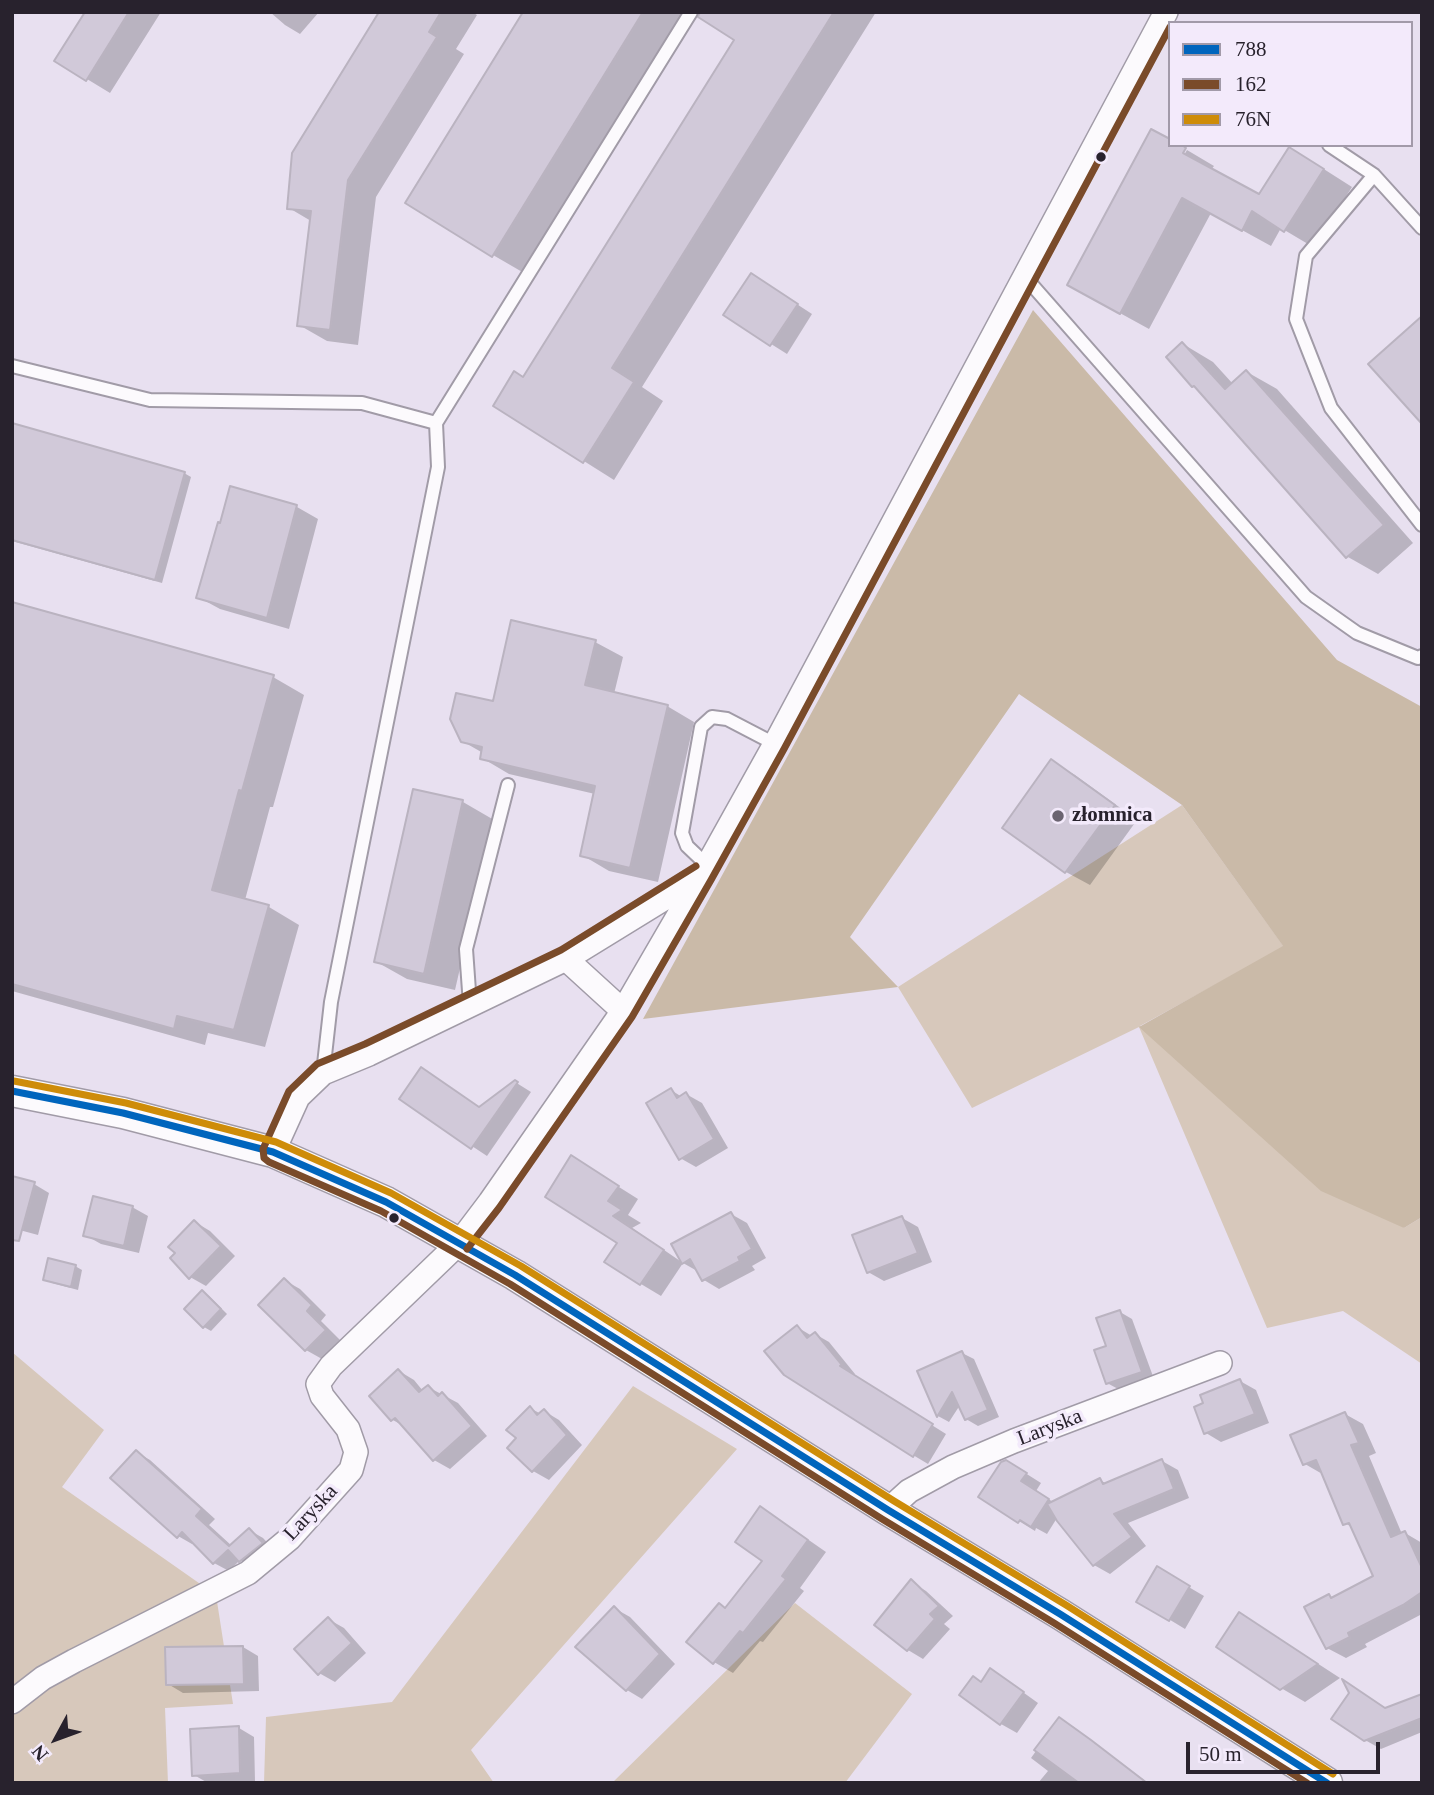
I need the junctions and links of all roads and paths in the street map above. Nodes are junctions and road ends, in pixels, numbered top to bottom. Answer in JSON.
{"nodes":[{"id":1,"x":691,"y":12,"type":"edge"},
{"id":2,"x":1164,"y":29,"type":"edge"},
{"id":3,"x":1332,"y":147,"type":"edge"},
{"id":4,"x":1374,"y":175,"type":"junction"},
{"id":5,"x":1422,"y":228,"type":"edge"},
{"id":6,"x":1025,"y":277,"type":"junction"},
{"id":7,"x":12,"y":366,"type":"edge"},
{"id":8,"x":436,"y":423,"type":"junction"},
{"id":9,"x":1422,"y":525,"type":"edge"},
{"id":10,"x":1422,"y":656,"type":"edge"},
{"id":11,"x":775,"y":744,"type":"junction"},
{"id":12,"x":508,"y":785,"type":"dead end"},
{"id":13,"x":705,"y":871,"type":"junction"},
{"id":14,"x":566,"y":959,"type":"junction"},
{"id":15,"x":470,"y":1005,"type":"junction"},
{"id":16,"x":623,"y":1011,"type":"junction"},
{"id":17,"x":323,"y":1073,"type":"junction"},
{"id":18,"x":12,"y":1091,"type":"edge"},
{"id":19,"x":273,"y":1152,"type":"junction"},
{"id":20,"x":459,"y":1243,"type":"junction"},
{"id":21,"x":1220,"y":1363,"type":"dead end"},
{"id":22,"x":888,"y":1510,"type":"junction"},
{"id":23,"x":12,"y":1702,"type":"edge"},
{"id":24,"x":1327,"y":1783,"type":"edge"}],
"edges":[{"from":1,"to":8,"type":"lane"},
{"from":2,"to":6,"type":"street"},
{"from":3,"to":4,"type":"lane"},
{"from":4,"to":5,"type":"lane"},
{"from":4,"to":9,"type":"lane"},
{"from":6,"to":10,"type":"lane"},
{"from":6,"to":11,"type":"street"},
{"from":7,"to":8,"type":"lane"},
{"from":8,"to":17,"type":"lane"},
{"from":11,"to":13,"type":"street"},
{"from":11,"to":13,"type":"lane"},
{"from":12,"to":15,"type":"lane"},
{"from":13,"to":14,"type":"street"},
{"from":13,"to":16,"type":"street"},
{"from":14,"to":15,"type":"street"},
{"from":14,"to":16,"type":"street"},
{"from":15,"to":17,"type":"street"},
{"from":16,"to":20,"type":"street"},
{"from":17,"to":19,"type":"street"},
{"from":18,"to":19,"type":"street"},
{"from":19,"to":20,"type":"street"},
{"from":20,"to":22,"type":"street"},
{"from":20,"to":23,"type":"street","name":"Laryska"},
{"from":21,"to":22,"type":"street","name":"Laryska"},
{"from":22,"to":24,"type":"street"}]}
